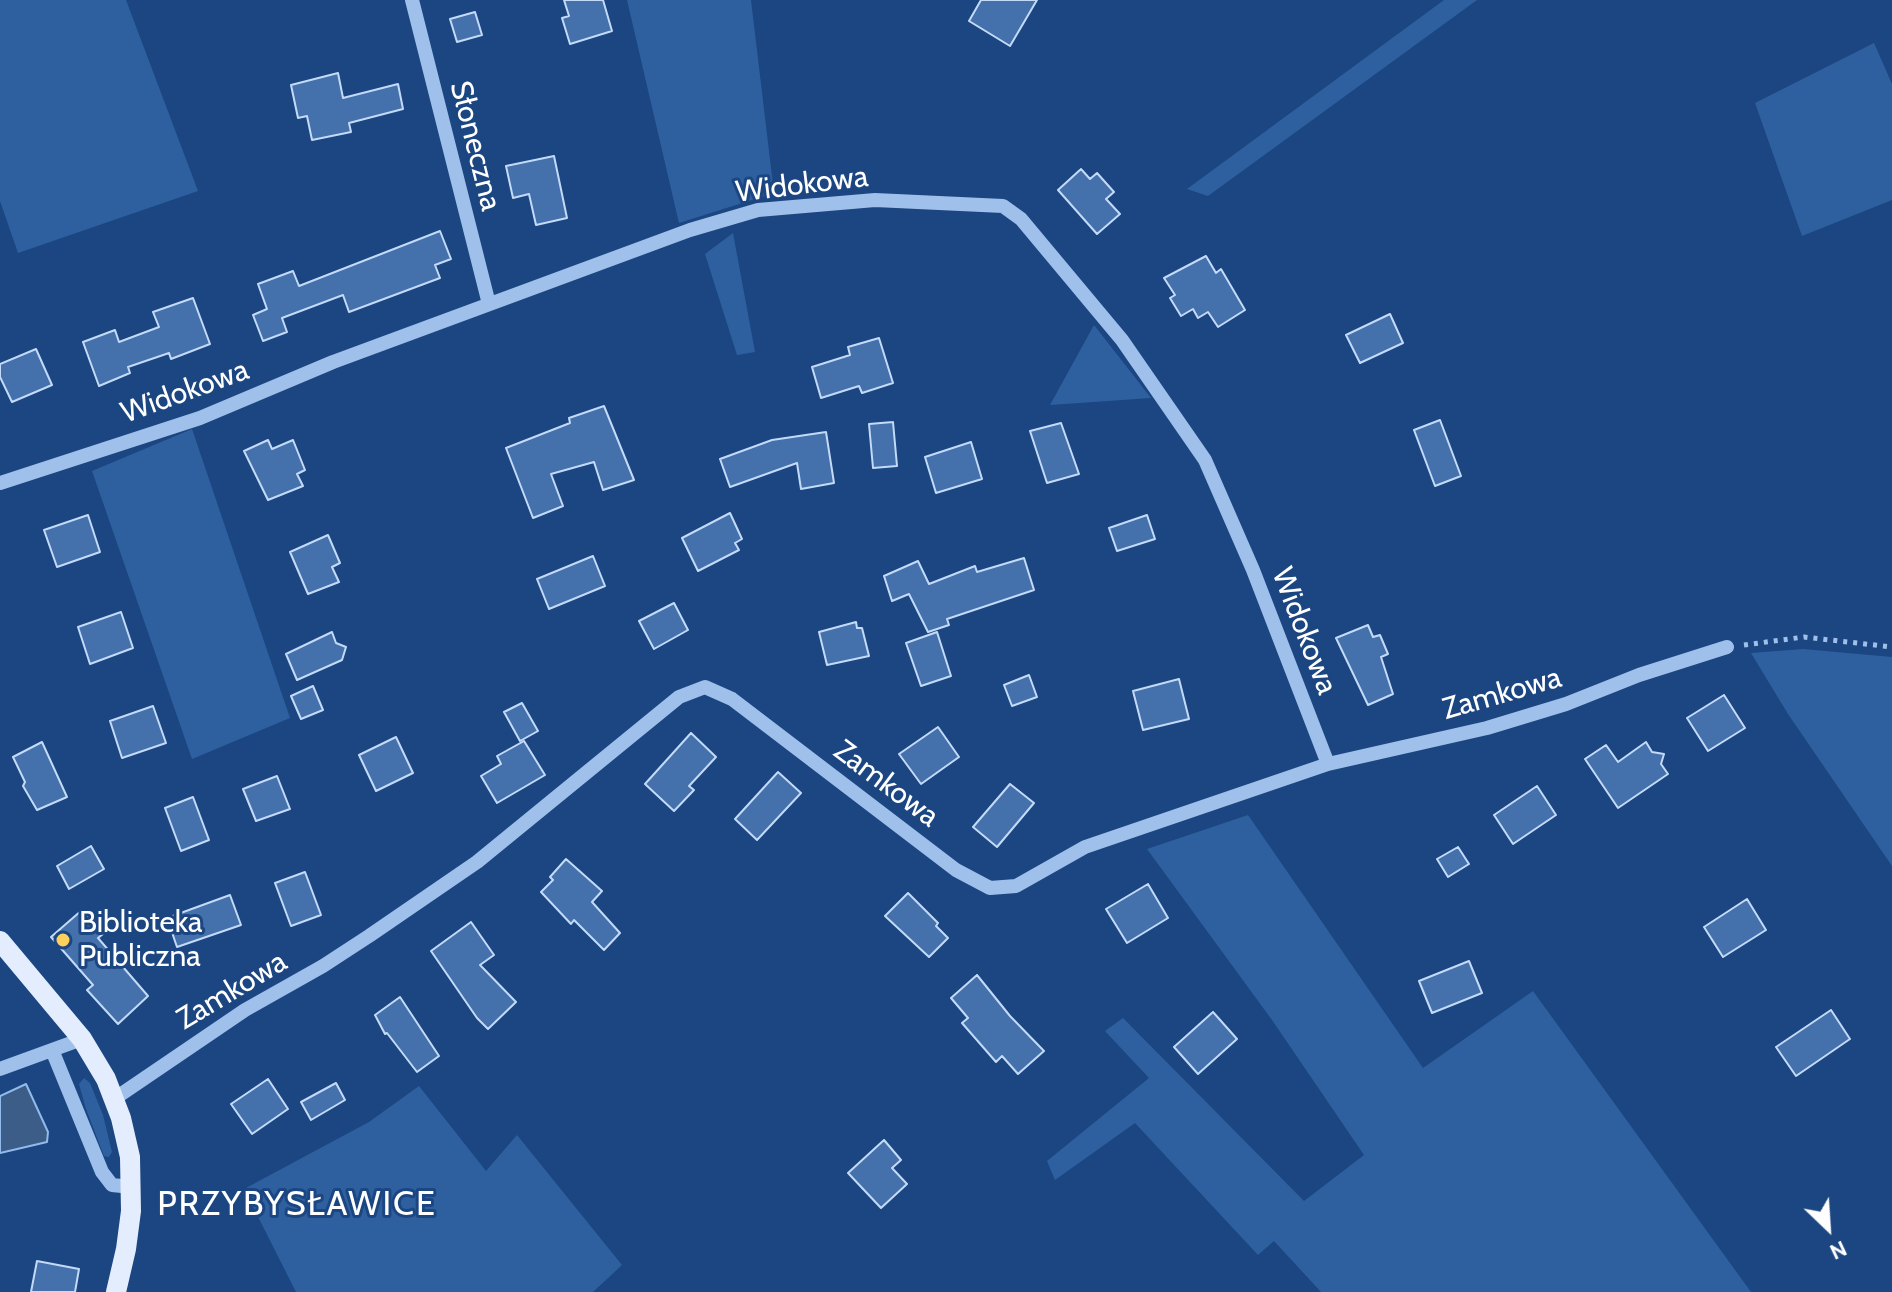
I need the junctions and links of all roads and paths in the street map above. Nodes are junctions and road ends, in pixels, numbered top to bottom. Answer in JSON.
{"nodes":[{"id":1,"x":412,"y":0,"type":"edge"},
{"id":2,"x":489,"y":304,"type":"junction"},
{"id":3,"x":0,"y":483,"type":"edge"},
{"id":4,"x":1727,"y":647,"type":"joint"},
{"id":5,"x":1892,"y":647,"type":"edge"},
{"id":6,"x":1328,"y":764,"type":"junction"},
{"id":7,"x":0,"y":941,"type":"edge"},
{"id":8,"x":82,"y":1039,"type":"junction"},
{"id":9,"x":52,"y":1050,"type":"junction"},
{"id":10,"x":0,"y":1069,"type":"edge"},
{"id":11,"x":114,"y":1099,"type":"junction"},
{"id":12,"x":132,"y":1187,"type":"junction"},
{"id":13,"x":116,"y":1292,"type":"edge"}],
"edges":[{"from":1,"to":2,"type":"street","name":"Słoneczna"},
{"from":2,"to":3,"type":"street","name":"Widokowa"},
{"from":2,"to":6,"type":"street","name":"Widokowa"},
{"from":4,"to":5,"type":"path"},
{"from":4,"to":6,"type":"street","name":"Zamkowa"},
{"from":6,"to":11,"type":"street","name":"Zamkowa"},
{"from":7,"to":8,"type":"main road"},
{"from":8,"to":9,"type":"street"},
{"from":8,"to":11,"type":"main road"},
{"from":9,"to":10,"type":"street"},
{"from":9,"to":12,"type":"street"},
{"from":11,"to":12,"type":"main road"},
{"from":12,"to":13,"type":"main road"}]}
